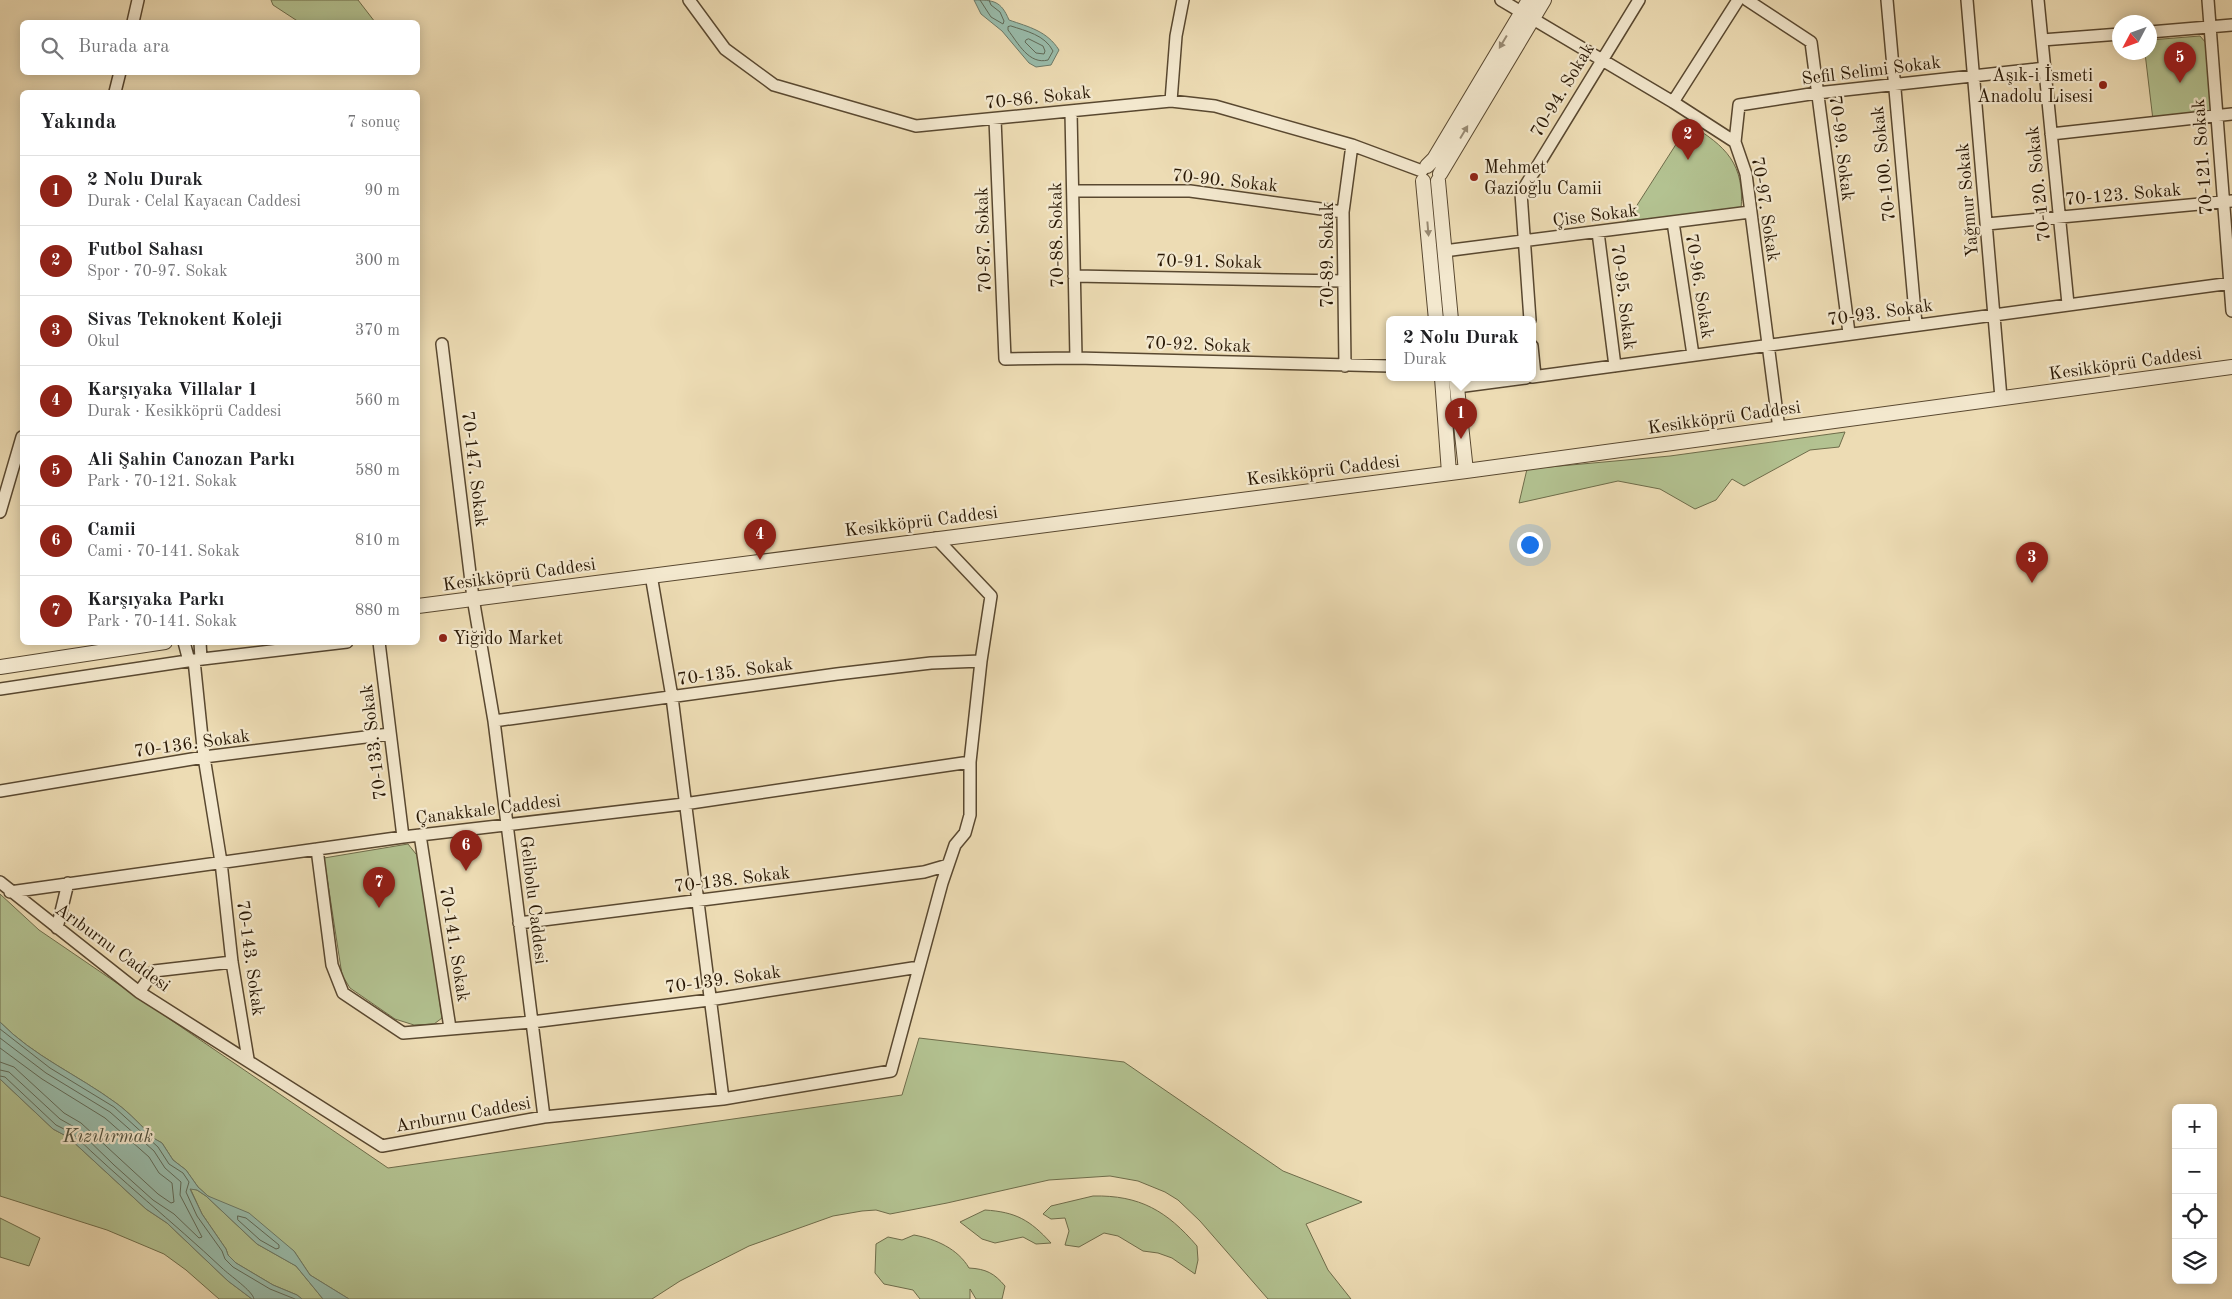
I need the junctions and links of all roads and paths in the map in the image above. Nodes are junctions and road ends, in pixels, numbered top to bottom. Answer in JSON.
{"nodes":[{"id":1,"x":138,"y":0,"type":"edge"},
{"id":2,"x":689,"y":0,"type":"edge"},
{"id":3,"x":1183,"y":0,"type":"edge"},
{"id":4,"x":1501,"y":0,"type":"edge"},
{"id":5,"x":1529,"y":0,"type":"edge"},
{"id":6,"x":1544,"y":0,"type":"edge"},
{"id":7,"x":1639,"y":0,"type":"edge"},
{"id":8,"x":1738,"y":0,"type":"edge"},
{"id":9,"x":1747,"y":0,"type":"edge"},
{"id":10,"x":1887,"y":0,"type":"edge"},
{"id":11,"x":1967,"y":0,"type":"edge"},
{"id":12,"x":2038,"y":0,"type":"edge"},
{"id":13,"x":2208,"y":0,"type":"edge"},
{"id":14,"x":1526,"y":15,"type":"junction"},
{"id":15,"x":133,"y":20,"type":"edge"},
{"id":16,"x":2232,"y":25,"type":"edge"},
{"id":17,"x":2210,"y":28,"type":"junction"},
{"id":18,"x":2157,"y":32,"type":"edge"},
{"id":19,"x":2112,"y":35,"type":"edge"},
{"id":20,"x":2042,"y":40,"type":"junction"},
{"id":21,"x":1600,"y":60,"type":"junction"},
{"id":22,"x":2045,"y":68,"type":"junction"},
{"id":23,"x":1973,"y":74,"type":"junction"},
{"id":24,"x":119,"y":75,"type":"edge"},
{"id":25,"x":1893,"y":84,"type":"junction"},
{"id":26,"x":116,"y":90,"type":"edge"},
{"id":27,"x":1818,"y":93,"type":"junction"},
{"id":28,"x":1171,"y":101,"type":"junction"},
{"id":29,"x":1673,"y":102,"type":"junction"},
{"id":30,"x":1071,"y":112,"type":"junction"},
{"id":31,"x":2232,"y":114,"type":"edge"},
{"id":32,"x":2216,"y":116,"type":"junction"},
{"id":33,"x":995,"y":119,"type":"junction"},
{"id":34,"x":2051,"y":134,"type":"junction"},
{"id":35,"x":1736,"y":142,"type":"junction"},
{"id":36,"x":1352,"y":145,"type":"junction"},
{"id":37,"x":1424,"y":172,"type":"junction"},
{"id":38,"x":1439,"y":178,"type":"junction"},
{"id":39,"x":1073,"y":191,"type":"junction"},
{"id":40,"x":2228,"y":201,"type":"edge"},
{"id":41,"x":1343,"y":212,"type":"junction"},
{"id":42,"x":1750,"y":212,"type":"junction"},
{"id":43,"x":2059,"y":217,"type":"junction"},
{"id":44,"x":1673,"y":222,"type":"junction"},
{"id":45,"x":1987,"y":224,"type":"junction"},
{"id":46,"x":1598,"y":232,"type":"junction"},
{"id":47,"x":1524,"y":242,"type":"junction"},
{"id":48,"x":1444,"y":252,"type":"junction"},
{"id":49,"x":1074,"y":276,"type":"junction"},
{"id":50,"x":1344,"y":281,"type":"junction"},
{"id":51,"x":2231,"y":283,"type":"edge"},
{"id":52,"x":2068,"y":304,"type":"junction"},
{"id":53,"x":2232,"y":311,"type":"edge"},
{"id":54,"x":1995,"y":314,"type":"junction"},
{"id":55,"x":1436,"y":316,"type":"edge"},
{"id":56,"x":1451,"y":316,"type":"edge"},
{"id":57,"x":1530,"y":316,"type":"edge"},
{"id":58,"x":1916,"y":324,"type":"junction"},
{"id":59,"x":1849,"y":334,"type":"junction"},
{"id":60,"x":442,"y":344,"type":"dead end"},
{"id":61,"x":1768,"y":344,"type":"junction"},
{"id":62,"x":1693,"y":355,"type":"junction"},
{"id":63,"x":1076,"y":358,"type":"junction"},
{"id":64,"x":1005,"y":359,"type":"joint"},
{"id":65,"x":1345,"y":366,"type":"junction"},
{"id":66,"x":1386,"y":366,"type":"edge"},
{"id":67,"x":1615,"y":366,"type":"junction"},
{"id":68,"x":2232,"y":367,"type":"edge"},
{"id":69,"x":1536,"y":376,"type":"edge"},
{"id":70,"x":1442,"y":381,"type":"edge"},
{"id":71,"x":1472,"y":381,"type":"edge"},
{"id":72,"x":1457,"y":382,"type":"edge"},
{"id":73,"x":2001,"y":398,"type":"junction"},
{"id":74,"x":1780,"y":429,"type":"junction"},
{"id":75,"x":20,"y":444,"type":"edge"},
{"id":76,"x":1466,"y":470,"type":"junction"},
{"id":77,"x":1449,"y":472,"type":"junction"},
{"id":78,"x":0,"y":512,"type":"edge"},
{"id":79,"x":936,"y":538,"type":"junction"},
{"id":80,"x":651,"y":575,"type":"junction"},
{"id":81,"x":474,"y":598,"type":"junction"},
{"id":82,"x":420,"y":606,"type":"edge"},
{"id":83,"x":146,"y":645,"type":"edge"},
{"id":84,"x":186,"y":645,"type":"edge"},
{"id":85,"x":199,"y":645,"type":"edge"},
{"id":86,"x":322,"y":645,"type":"edge"},
{"id":87,"x":379,"y":645,"type":"edge"},
{"id":88,"x":195,"y":660,"type":"junction"},
{"id":89,"x":981,"y":661,"type":"junction"},
{"id":90,"x":0,"y":667,"type":"edge"},
{"id":91,"x":0,"y":690,"type":"edge"},
{"id":92,"x":672,"y":697,"type":"junction"},
{"id":93,"x":494,"y":721,"type":"junction"},
{"id":94,"x":390,"y":734,"type":"junction"},
{"id":95,"x":204,"y":757,"type":"junction"},
{"id":96,"x":970,"y":762,"type":"junction"},
{"id":97,"x":0,"y":791,"type":"edge"},
{"id":98,"x":684,"y":804,"type":"junction"},
{"id":99,"x":507,"y":825,"type":"junction"},
{"id":100,"x":420,"y":835,"type":"junction"},
{"id":101,"x":403,"y":837,"type":"junction"},
{"id":102,"x":317,"y":849,"type":"junction"},
{"id":103,"x":221,"y":862,"type":"junction"},
{"id":104,"x":948,"y":865,"type":"junction"},
{"id":105,"x":0,"y":882,"type":"edge"},
{"id":106,"x":68,"y":883,"type":"junction"},
{"id":107,"x":10,"y":892,"type":"junction"},
{"id":108,"x":697,"y":901,"type":"junction"},
{"id":109,"x":519,"y":923,"type":"junction"},
{"id":110,"x":57,"y":928,"type":"junction"},
{"id":111,"x":232,"y":962,"type":"junction"},
{"id":112,"x":919,"y":968,"type":"junction"},
{"id":113,"x":139,"y":992,"type":"junction"},
{"id":114,"x":709,"y":1000,"type":"junction"},
{"id":115,"x":532,"y":1022,"type":"junction"},
{"id":116,"x":450,"y":1028,"type":"junction"},
{"id":117,"x":248,"y":1059,"type":"junction"},
{"id":118,"x":723,"y":1098,"type":"junction"},
{"id":119,"x":544,"y":1117,"type":"junction"}],
"edges":[{"from":1,"to":15,"type":"street"},
{"from":2,"to":33,"type":"street","name":"70-86. Sokak"},
{"from":3,"to":28,"type":"street"},
{"from":4,"to":14,"type":"street","name":"70-97. Sokak"},
{"from":5,"to":14,"type":"street"},
{"from":6,"to":14,"type":"street"},
{"from":7,"to":21,"type":"street","name":"70-94. Sokak"},
{"from":8,"to":29,"type":"street"},
{"from":9,"to":27,"type":"street","name":"70-99. Sokak"},
{"from":10,"to":25,"type":"street","name":"70-100. Sokak"},
{"from":11,"to":23,"type":"street","name":"Yağmur Sokak"},
{"from":12,"to":20,"type":"street","name":"70-120. Sokak"},
{"from":13,"to":17,"type":"street","name":"70-121. Sokak"},
{"from":14,"to":21,"type":"street","name":"70-97. Sokak"},
{"from":14,"to":37,"type":"street","one_way":true},
{"from":38,"to":14,"type":"street","one_way":true},
{"from":16,"to":17,"type":"street"},
{"from":17,"to":18,"type":"street"},
{"from":17,"to":32,"type":"street","name":"70-121. Sokak"},
{"from":19,"to":20,"type":"street"},
{"from":20,"to":22,"type":"street","name":"70-120. Sokak"},
{"from":21,"to":29,"type":"street","name":"70-97. Sokak"},
{"from":21,"to":47,"type":"street","name":"70-94. Sokak"},
{"from":22,"to":23,"type":"street","name":"Sefil Selimi Sokak"},
{"from":22,"to":34,"type":"street","name":"70-120. Sokak"},
{"from":23,"to":25,"type":"street","name":"Sefil Selimi Sokak"},
{"from":23,"to":45,"type":"street","name":"Yağmur Sokak"},
{"from":24,"to":26,"type":"street"},
{"from":25,"to":27,"type":"street","name":"Sefil Selimi Sokak"},
{"from":25,"to":58,"type":"street","name":"70-100. Sokak"},
{"from":27,"to":35,"type":"street","name":"Sefil Selimi Sokak"},
{"from":27,"to":59,"type":"street","name":"70-99. Sokak"},
{"from":28,"to":30,"type":"street","name":"70-86. Sokak"},
{"from":28,"to":36,"type":"street","name":"70-86. Sokak"},
{"from":29,"to":35,"type":"street","name":"70-97. Sokak"},
{"from":30,"to":33,"type":"street","name":"70-86. Sokak"},
{"from":30,"to":39,"type":"street","name":"70-88. Sokak"},
{"from":31,"to":32,"type":"street"},
{"from":32,"to":34,"type":"street"},
{"from":32,"to":40,"type":"street","name":"70-121. Sokak"},
{"from":33,"to":64,"type":"street","name":"70-87. Sokak"},
{"from":34,"to":43,"type":"street","name":"70-120. Sokak"},
{"from":35,"to":42,"type":"street","name":"70-97. Sokak"},
{"from":36,"to":37,"type":"street","name":"70-86. Sokak"},
{"from":36,"to":41,"type":"street","name":"70-89. Sokak"},
{"from":37,"to":38,"type":"street"},
{"from":37,"to":55,"type":"street","one_way":true},
{"from":38,"to":48,"type":"street"},
{"from":39,"to":41,"type":"street","name":"70-90. Sokak"},
{"from":39,"to":49,"type":"street","name":"70-88. Sokak"},
{"from":40,"to":43,"type":"street","name":"70-123. Sokak"},
{"from":40,"to":51,"type":"street","name":"70-121. Sokak"},
{"from":41,"to":50,"type":"street","name":"70-89. Sokak"},
{"from":42,"to":44,"type":"street","name":"Çise Sokak"},
{"from":42,"to":61,"type":"street","name":"70-97. Sokak"},
{"from":43,"to":45,"type":"street","name":"70-123. Sokak"},
{"from":43,"to":52,"type":"street","name":"70-120. Sokak"},
{"from":44,"to":46,"type":"street","name":"Çise Sokak"},
{"from":44,"to":62,"type":"street","name":"70-96. Sokak"},
{"from":45,"to":54,"type":"street","name":"Yağmur Sokak"},
{"from":46,"to":47,"type":"street","name":"Çise Sokak"},
{"from":46,"to":67,"type":"street","name":"70-95. Sokak"},
{"from":47,"to":48,"type":"street","name":"Çise Sokak"},
{"from":47,"to":57,"type":"street","name":"70-94. Sokak"},
{"from":48,"to":56,"type":"street"},
{"from":49,"to":50,"type":"street","name":"70-91. Sokak"},
{"from":49,"to":63,"type":"street","name":"70-88. Sokak"},
{"from":50,"to":65,"type":"street","name":"70-89. Sokak"},
{"from":51,"to":52,"type":"street","name":"70-93. Sokak"},
{"from":51,"to":53,"type":"street","name":"70-121. Sokak"},
{"from":52,"to":54,"type":"street","name":"70-93. Sokak"},
{"from":54,"to":58,"type":"street","name":"70-93. Sokak"},
{"from":54,"to":73,"type":"street","name":"Yağmur Sokak"},
{"from":58,"to":59,"type":"street","name":"70-93. Sokak"},
{"from":59,"to":61,"type":"street","name":"70-93. Sokak"},
{"from":60,"to":81,"type":"street","name":"70-147. Sokak"},
{"from":61,"to":62,"type":"street","name":"70-93. Sokak"},
{"from":61,"to":74,"type":"street","name":"70-97. Sokak"},
{"from":62,"to":67,"type":"street","name":"70-93. Sokak"},
{"from":63,"to":64,"type":"street","name":"70-92. Sokak"},
{"from":63,"to":65,"type":"street","name":"70-92. Sokak"},
{"from":65,"to":66,"type":"street","name":"70-92. Sokak"},
{"from":67,"to":69,"type":"street","name":"70-93. Sokak"},
{"from":68,"to":73,"type":"street","name":"Kesikköprü Caddesi"},
{"from":70,"to":77,"type":"street"},
{"from":71,"to":72,"type":"street","name":"70-93. Sokak"},
{"from":72,"to":76,"type":"street"},
{"from":73,"to":74,"type":"street","name":"Kesikköprü Caddesi"},
{"from":74,"to":76,"type":"street","name":"Kesikköprü Caddesi"},
{"from":75,"to":78,"type":"street"},
{"from":76,"to":77,"type":"street","name":"Kesikköprü Caddesi"},
{"from":77,"to":79,"type":"street","name":"Kesikköprü Caddesi"},
{"from":79,"to":80,"type":"street","name":"Kesikköprü Caddesi"},
{"from":79,"to":89,"type":"street"},
{"from":80,"to":81,"type":"street","name":"Kesikköprü Caddesi"},
{"from":80,"to":92,"type":"street"},
{"from":81,"to":82,"type":"street","name":"Kesikköprü Caddesi"},
{"from":81,"to":93,"type":"street","name":"Gelibolu Caddesi"},
{"from":83,"to":90,"type":"street"},
{"from":84,"to":88,"type":"street"},
{"from":85,"to":88,"type":"street"},
{"from":86,"to":88,"type":"street"},
{"from":87,"to":94,"type":"street","name":"70-133. Sokak"},
{"from":88,"to":91,"type":"street"},
{"from":88,"to":95,"type":"street","name":"70-143. Sokak"},
{"from":89,"to":92,"type":"street","name":"70-135. Sokak"},
{"from":89,"to":96,"type":"street"},
{"from":92,"to":93,"type":"street","name":"70-135. Sokak"},
{"from":92,"to":98,"type":"street"},
{"from":93,"to":99,"type":"street","name":"Gelibolu Caddesi"},
{"from":94,"to":95,"type":"street","name":"70-136. Sokak"},
{"from":94,"to":101,"type":"street","name":"70-133. Sokak"},
{"from":95,"to":97,"type":"street","name":"70-136. Sokak"},
{"from":95,"to":103,"type":"street","name":"70-143. Sokak"},
{"from":96,"to":98,"type":"street","name":"Çanakkale Caddesi"},
{"from":96,"to":104,"type":"street"},
{"from":98,"to":99,"type":"street","name":"Çanakkale Caddesi"},
{"from":98,"to":108,"type":"street"},
{"from":99,"to":100,"type":"street","name":"Çanakkale Caddesi"},
{"from":99,"to":109,"type":"street","name":"Gelibolu Caddesi"},
{"from":100,"to":101,"type":"street","name":"Çanakkale Caddesi"},
{"from":100,"to":116,"type":"street","name":"70-141. Sokak"},
{"from":101,"to":102,"type":"street","name":"Çanakkale Caddesi"},
{"from":102,"to":103,"type":"street","name":"Çanakkale Caddesi"},
{"from":102,"to":116,"type":"street","name":"70-139. Sokak"},
{"from":103,"to":106,"type":"street","name":"Çanakkale Caddesi"},
{"from":103,"to":111,"type":"street","name":"70-143. Sokak"},
{"from":104,"to":108,"type":"street","name":"70-138. Sokak"},
{"from":104,"to":112,"type":"street"},
{"from":105,"to":107,"type":"street","name":"Arıburnu Caddesi"},
{"from":106,"to":107,"type":"street","name":"Çanakkale Caddesi"},
{"from":106,"to":110,"type":"street"},
{"from":107,"to":110,"type":"street","name":"Arıburnu Caddesi"},
{"from":108,"to":109,"type":"street","name":"70-138. Sokak"},
{"from":108,"to":114,"type":"street"},
{"from":109,"to":115,"type":"street","name":"Gelibolu Caddesi"},
{"from":110,"to":113,"type":"street","name":"Arıburnu Caddesi"},
{"from":111,"to":113,"type":"street"},
{"from":111,"to":117,"type":"street","name":"70-143. Sokak"},
{"from":112,"to":114,"type":"street","name":"70-139. Sokak"},
{"from":112,"to":118,"type":"street","name":"Arıburnu Caddesi"},
{"from":113,"to":117,"type":"street","name":"Arıburnu Caddesi"},
{"from":114,"to":115,"type":"street","name":"70-139. Sokak"},
{"from":114,"to":118,"type":"street"},
{"from":115,"to":116,"type":"street","name":"70-139. Sokak"},
{"from":115,"to":119,"type":"street","name":"Gelibolu Caddesi"},
{"from":117,"to":119,"type":"street","name":"Arıburnu Caddesi"},
{"from":118,"to":119,"type":"street","name":"Arıburnu Caddesi"}]}
